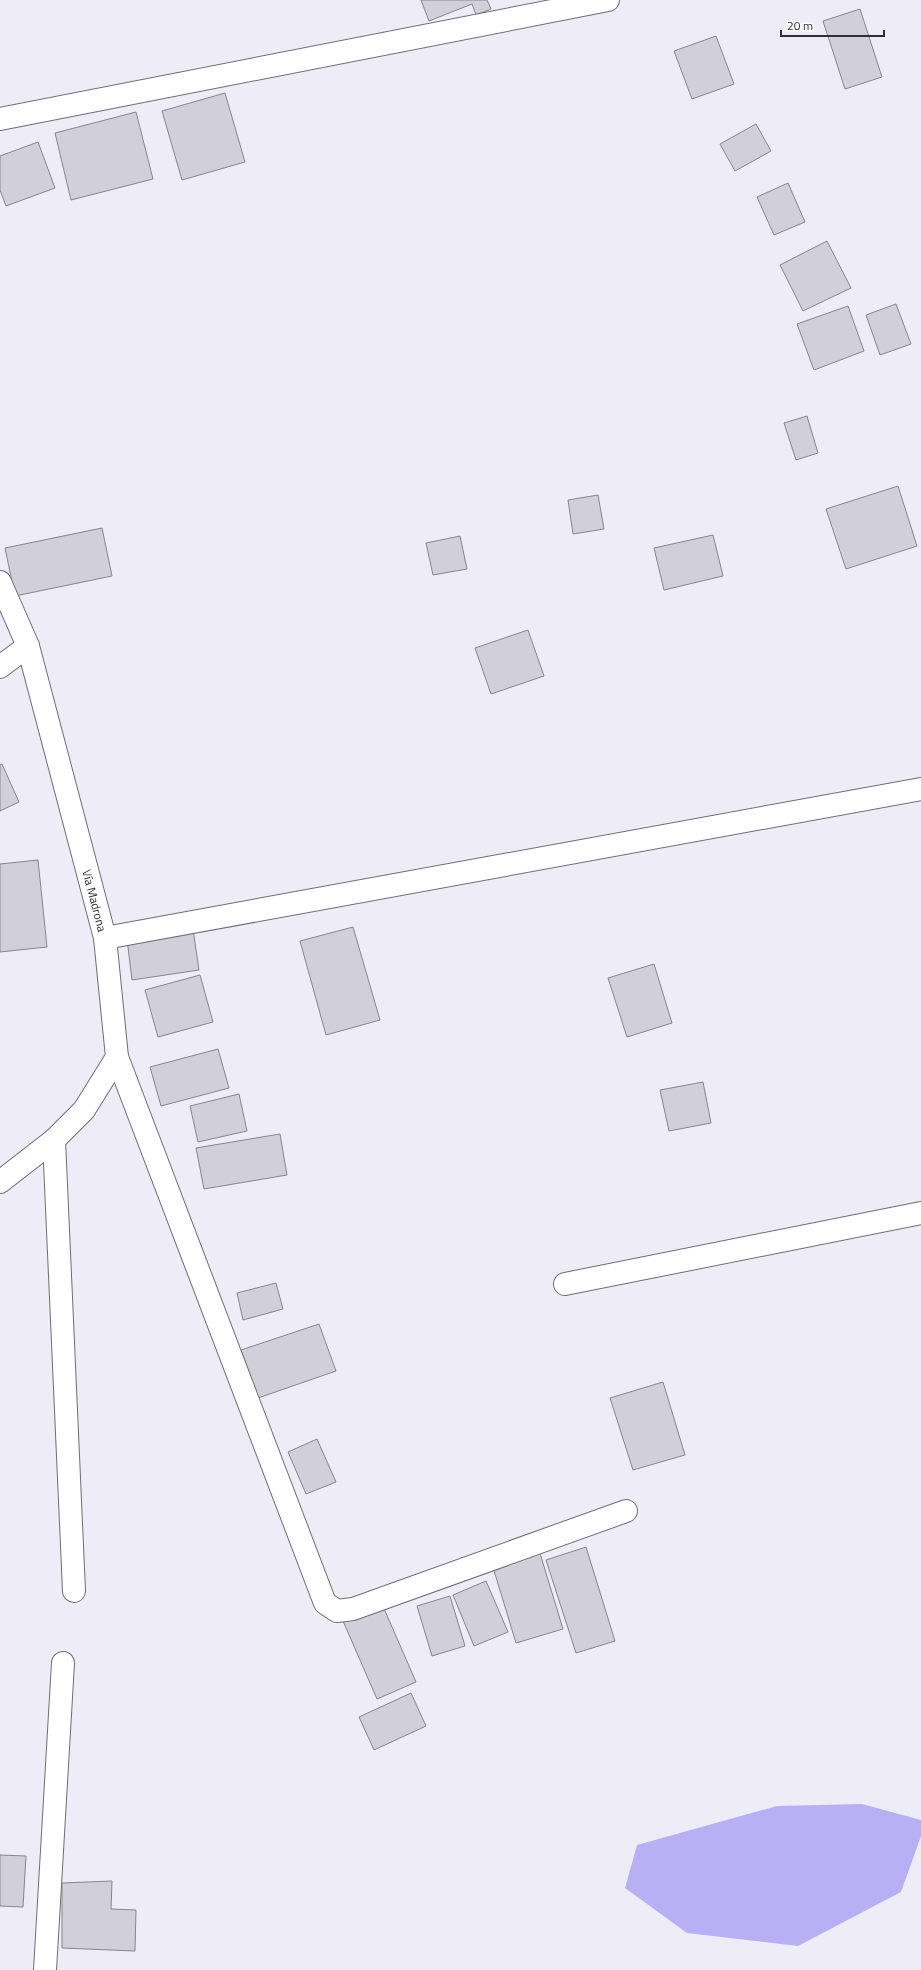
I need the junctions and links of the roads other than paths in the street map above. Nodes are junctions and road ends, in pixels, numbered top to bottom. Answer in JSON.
{"nodes":[{"id":1,"x":608,"y":0,"type":"edge"},
{"id":2,"x":0,"y":119,"type":"edge"},
{"id":3,"x":0,"y":582,"type":"edge"},
{"id":4,"x":28,"y":646,"type":"junction"},
{"id":5,"x":0,"y":667,"type":"edge"},
{"id":6,"x":921,"y":789,"type":"edge"},
{"id":7,"x":105,"y":938,"type":"junction"},
{"id":8,"x":118,"y":1057,"type":"junction"},
{"id":9,"x":54,"y":1140,"type":"junction"},
{"id":10,"x":0,"y":1182,"type":"edge"},
{"id":11,"x":921,"y":1214,"type":"edge"},
{"id":12,"x":565,"y":1284,"type":"dead end"},
{"id":13,"x":626,"y":1511,"type":"dead end"},
{"id":14,"x":74,"y":1590,"type":"dead end"},
{"id":15,"x":63,"y":1663,"type":"dead end"},
{"id":16,"x":45,"y":1970,"type":"edge"}],
"edges":[{"from":1,"to":2,"type":"street"},
{"from":3,"to":4,"type":"street","name":"Vía Madrona"},
{"from":4,"to":5,"type":"street"},
{"from":4,"to":7,"type":"street","name":"Vía Madrona"},
{"from":6,"to":7,"type":"street"},
{"from":7,"to":8,"type":"street","name":"Vía Madrona"},
{"from":8,"to":9,"type":"street"},
{"from":8,"to":13,"type":"street","name":"Vía Madrona"},
{"from":9,"to":10,"type":"street"},
{"from":9,"to":14,"type":"street"},
{"from":11,"to":12,"type":"street"},
{"from":15,"to":16,"type":"street"}]}
